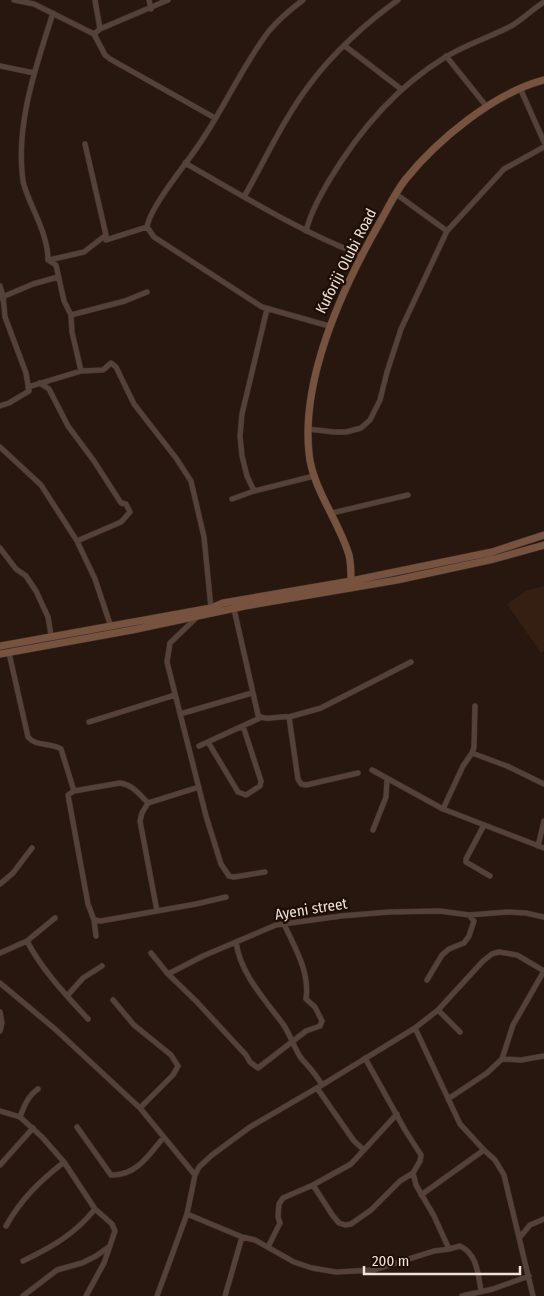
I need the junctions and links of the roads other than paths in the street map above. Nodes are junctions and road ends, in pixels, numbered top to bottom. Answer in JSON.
{"nodes":[{"id":1,"x":14,"y":0,"type":"edge"},
{"id":2,"x":95,"y":0,"type":"edge"},
{"id":3,"x":149,"y":0,"type":"edge"},
{"id":4,"x":168,"y":0,"type":"edge"},
{"id":5,"x":303,"y":0,"type":"edge"},
{"id":6,"x":398,"y":0,"type":"edge"},
{"id":7,"x":34,"y":2,"type":"edge"},
{"id":8,"x":544,"y":2,"type":"edge"},
{"id":9,"x":151,"y":9,"type":"junction"},
{"id":10,"x":53,"y":13,"type":"junction"},
{"id":11,"x":100,"y":29,"type":"junction"},
{"id":12,"x":94,"y":34,"type":"junction"},
{"id":13,"x":345,"y":46,"type":"junction"},
{"id":14,"x":446,"y":56,"type":"junction"},
{"id":15,"x":0,"y":66,"type":"edge"},
{"id":16,"x":34,"y":73,"type":"junction"},
{"id":17,"x":544,"y":80,"type":"edge"},
{"id":18,"x":520,"y":88,"type":"junction"},
{"id":19,"x":401,"y":89,"type":"junction"},
{"id":20,"x":486,"y":107,"type":"junction"},
{"id":21,"x":215,"y":118,"type":"junction"},
{"id":22,"x":544,"y":142,"type":"edge"},
{"id":23,"x":85,"y":144,"type":"dead end"},
{"id":24,"x":544,"y":147,"type":"edge"},
{"id":25,"x":185,"y":163,"type":"junction"},
{"id":26,"x":396,"y":194,"type":"junction"},
{"id":27,"x":244,"y":197,"type":"junction"},
{"id":28,"x":147,"y":226,"type":"junction"},
{"id":29,"x":306,"y":231,"type":"junction"},
{"id":30,"x":447,"y":231,"type":"junction"},
{"id":31,"x":106,"y":236,"type":"junction"},
{"id":32,"x":361,"y":254,"type":"junction"},
{"id":33,"x":48,"y":260,"type":"junction"},
{"id":34,"x":58,"y":277,"type":"junction"},
{"id":35,"x":0,"y":286,"type":"edge"},
{"id":36,"x":147,"y":292,"type":"dead end"},
{"id":37,"x":2,"y":297,"type":"edge"},
{"id":38,"x":267,"y":308,"type":"junction"},
{"id":39,"x":71,"y":314,"type":"junction"},
{"id":40,"x":329,"y":326,"type":"junction"},
{"id":41,"x":81,"y":371,"type":"junction"},
{"id":42,"x":40,"y":383,"type":"junction"},
{"id":43,"x":29,"y":391,"type":"junction"},
{"id":44,"x":0,"y":406,"type":"edge"},
{"id":45,"x":308,"y":429,"type":"junction"},
{"id":46,"x":0,"y":447,"type":"edge"},
{"id":47,"x":314,"y":476,"type":"junction"},
{"id":48,"x":254,"y":491,"type":"junction"},
{"id":49,"x":408,"y":495,"type":"dead end"},
{"id":50,"x":232,"y":499,"type":"dead end"},
{"id":51,"x":332,"y":513,"type":"junction"},
{"id":52,"x":544,"y":535,"type":"edge"},
{"id":53,"x":77,"y":541,"type":"junction"},
{"id":54,"x":544,"y":545,"type":"edge"},
{"id":55,"x":0,"y":548,"type":"edge"},
{"id":56,"x":493,"y":555,"type":"junction"},
{"id":57,"x":351,"y":581,"type":"junction"},
{"id":58,"x":275,"y":598,"type":"junction"},
{"id":59,"x":211,"y":608,"type":"junction"},
{"id":60,"x":234,"y":609,"type":"junction"},
{"id":61,"x":196,"y":618,"type":"junction"},
{"id":62,"x":112,"y":626,"type":"junction"},
{"id":63,"x":51,"y":635,"type":"junction"},
{"id":64,"x":0,"y":646,"type":"edge"},
{"id":65,"x":9,"y":653,"type":"junction"},
{"id":66,"x":0,"y":654,"type":"edge"},
{"id":67,"x":410,"y":662,"type":"dead end"},
{"id":68,"x":252,"y":693,"type":"junction"},
{"id":69,"x":175,"y":695,"type":"junction"},
{"id":70,"x":475,"y":706,"type":"dead end"},
{"id":71,"x":180,"y":714,"type":"junction"},
{"id":72,"x":289,"y":717,"type":"junction"},
{"id":73,"x":260,"y":718,"type":"junction"},
{"id":74,"x":89,"y":722,"type":"dead end"},
{"id":75,"x":243,"y":726,"type":"junction"},
{"id":76,"x":208,"y":742,"type":"junction"},
{"id":77,"x":199,"y":746,"type":"dead end"},
{"id":78,"x":472,"y":753,"type":"junction"},
{"id":79,"x":372,"y":770,"type":"dead end"},
{"id":80,"x":358,"y":772,"type":"dead end"},
{"id":81,"x":386,"y":779,"type":"junction"},
{"id":82,"x":544,"y":784,"type":"edge"},
{"id":83,"x":199,"y":787,"type":"junction"},
{"id":84,"x":74,"y":791,"type":"junction"},
{"id":85,"x":148,"y":803,"type":"junction"},
{"id":86,"x":443,"y":809,"type":"junction"},
{"id":87,"x":544,"y":820,"type":"edge"},
{"id":88,"x":484,"y":825,"type":"junction"},
{"id":89,"x":373,"y":830,"type":"dead end"},
{"id":90,"x":541,"y":847,"type":"edge"},
{"id":91,"x":32,"y":848,"type":"dead end"},
{"id":92,"x":266,"y":872,"type":"dead end"},
{"id":93,"x":490,"y":876,"type":"dead end"},
{"id":94,"x":0,"y":884,"type":"edge"},
{"id":95,"x":226,"y":897,"type":"dead end"},
{"id":96,"x":157,"y":911,"type":"junction"},
{"id":97,"x":469,"y":915,"type":"junction"},
{"id":98,"x":544,"y":917,"type":"edge"},
{"id":99,"x":55,"y":918,"type":"dead end"},
{"id":100,"x":94,"y":920,"type":"junction"},
{"id":101,"x":284,"y":924,"type":"junction"},
{"id":102,"x":96,"y":936,"type":"dead end"},
{"id":103,"x":27,"y":941,"type":"junction"},
{"id":104,"x":236,"y":942,"type":"junction"},
{"id":105,"x":0,"y":953,"type":"edge"},
{"id":106,"x":151,"y":954,"type":"dead end"},
{"id":107,"x":102,"y":966,"type":"dead end"},
{"id":108,"x":544,"y":971,"type":"edge"},
{"id":109,"x":168,"y":974,"type":"junction"},
{"id":110,"x":427,"y":980,"type":"dead end"},
{"id":111,"x":0,"y":983,"type":"edge"},
{"id":112,"x":67,"y":996,"type":"junction"},
{"id":113,"x":113,"y":1000,"type":"dead end"},
{"id":114,"x":438,"y":1010,"type":"junction"},
{"id":115,"x":0,"y":1012,"type":"edge"},
{"id":116,"x":88,"y":1019,"type":"dead end"},
{"id":117,"x":414,"y":1028,"type":"junction"},
{"id":118,"x":0,"y":1031,"type":"edge"},
{"id":119,"x":460,"y":1032,"type":"dead end"},
{"id":120,"x":291,"y":1041,"type":"junction"},
{"id":121,"x":544,"y":1056,"type":"edge"},
{"id":122,"x":365,"y":1058,"type":"junction"},
{"id":123,"x":502,"y":1059,"type":"junction"},
{"id":124,"x":319,"y":1087,"type":"junction"},
{"id":125,"x":38,"y":1089,"type":"dead end"},
{"id":126,"x":448,"y":1099,"type":"junction"},
{"id":127,"x":140,"y":1108,"type":"junction"},
{"id":128,"x":0,"y":1111,"type":"edge"},
{"id":129,"x":397,"y":1114,"type":"junction"},
{"id":130,"x":20,"y":1117,"type":"junction"},
{"id":131,"x":78,"y":1127,"type":"dead end"},
{"id":132,"x":34,"y":1128,"type":"junction"},
{"id":133,"x":163,"y":1138,"type":"junction"},
{"id":134,"x":364,"y":1150,"type":"junction"},
{"id":135,"x":484,"y":1150,"type":"junction"},
{"id":136,"x":64,"y":1162,"type":"junction"},
{"id":137,"x":0,"y":1165,"type":"edge"},
{"id":138,"x":413,"y":1173,"type":"junction"},
{"id":139,"x":194,"y":1175,"type":"junction"},
{"id":140,"x":313,"y":1185,"type":"junction"},
{"id":141,"x":421,"y":1195,"type":"junction"},
{"id":142,"x":95,"y":1209,"type":"junction"},
{"id":143,"x":187,"y":1214,"type":"junction"},
{"id":144,"x":544,"y":1219,"type":"edge"},
{"id":145,"x":6,"y":1226,"type":"dead end"},
{"id":146,"x":242,"y":1237,"type":"junction"},
{"id":147,"x":520,"y":1238,"type":"junction"},
{"id":148,"x":110,"y":1246,"type":"junction"},
{"id":149,"x":268,"y":1247,"type":"junction"},
{"id":150,"x":449,"y":1249,"type":"junction"},
{"id":151,"x":23,"y":1261,"type":"dead end"},
{"id":152,"x":529,"y":1276,"type":"junction"},
{"id":153,"x":481,"y":1291,"type":"junction"},
{"id":154,"x":23,"y":1296,"type":"edge"},
{"id":155,"x":86,"y":1296,"type":"edge"},
{"id":156,"x":158,"y":1296,"type":"edge"},
{"id":157,"x":225,"y":1296,"type":"edge"},
{"id":158,"x":462,"y":1296,"type":"edge"},
{"id":159,"x":533,"y":1296,"type":"edge"}],
"edges":[{"from":1,"to":7,"type":"street"},
{"from":2,"to":11,"type":"street"},
{"from":3,"to":9,"type":"street"},
{"from":4,"to":9,"type":"street"},
{"from":5,"to":21,"type":"street"},
{"from":6,"to":13,"type":"street"},
{"from":7,"to":10,"type":"street"},
{"from":8,"to":14,"type":"street"},
{"from":9,"to":11,"type":"street"},
{"from":10,"to":12,"type":"street"},
{"from":10,"to":16,"type":"street"},
{"from":11,"to":12,"type":"street"},
{"from":12,"to":21,"type":"street"},
{"from":13,"to":19,"type":"street"},
{"from":13,"to":27,"type":"street"},
{"from":14,"to":19,"type":"street"},
{"from":14,"to":20,"type":"street"},
{"from":15,"to":16,"type":"street"},
{"from":16,"to":33,"type":"street"},
{"from":17,"to":18,"type":"main road","name":"Kuforiji Olubi Road"},
{"from":18,"to":20,"type":"main road","name":"Kuforiji Olubi Road"},
{"from":18,"to":22,"type":"street"},
{"from":19,"to":29,"type":"street"},
{"from":20,"to":26,"type":"main road","name":"Kuforiji Olubi Road"},
{"from":21,"to":25,"type":"street"},
{"from":23,"to":31,"type":"street"},
{"from":24,"to":30,"type":"street"},
{"from":25,"to":27,"type":"street"},
{"from":25,"to":28,"type":"street"},
{"from":26,"to":30,"type":"street"},
{"from":26,"to":32,"type":"main road","name":"Kuforiji Olubi Road"},
{"from":27,"to":29,"type":"street"},
{"from":28,"to":31,"type":"street"},
{"from":28,"to":38,"type":"street"},
{"from":29,"to":32,"type":"street"},
{"from":30,"to":45,"type":"street"},
{"from":31,"to":33,"type":"street"},
{"from":32,"to":40,"type":"main road","name":"Kuforiji Olubi Road"},
{"from":33,"to":34,"type":"street"},
{"from":34,"to":37,"type":"street"},
{"from":34,"to":39,"type":"street"},
{"from":35,"to":37,"type":"street"},
{"from":36,"to":39,"type":"street"},
{"from":37,"to":43,"type":"street"},
{"from":38,"to":40,"type":"street"},
{"from":38,"to":48,"type":"street"},
{"from":39,"to":41,"type":"street"},
{"from":40,"to":45,"type":"main road","name":"Kuforiji Olubi Road"},
{"from":41,"to":42,"type":"street"},
{"from":41,"to":59,"type":"street"},
{"from":42,"to":43,"type":"street"},
{"from":42,"to":53,"type":"street"},
{"from":43,"to":44,"type":"street"},
{"from":45,"to":47,"type":"main road","name":"Kuforiji Olubi Road"},
{"from":46,"to":53,"type":"street"},
{"from":47,"to":48,"type":"street"},
{"from":47,"to":51,"type":"main road","name":"Kuforiji Olubi Road"},
{"from":48,"to":50,"type":"street"},
{"from":49,"to":51,"type":"street"},
{"from":51,"to":57,"type":"main road","name":"Kuforiji Olubi Road"},
{"from":52,"to":56,"type":"main road"},
{"from":53,"to":62,"type":"street"},
{"from":54,"to":56,"type":"main road"},
{"from":55,"to":63,"type":"street"},
{"from":56,"to":57,"type":"main road"},
{"from":56,"to":58,"type":"main road"},
{"from":57,"to":58,"type":"main road"},
{"from":58,"to":59,"type":"main road"},
{"from":58,"to":60,"type":"main road"},
{"from":59,"to":62,"type":"main road"},
{"from":60,"to":61,"type":"main road"},
{"from":60,"to":68,"type":"street"},
{"from":61,"to":65,"type":"main road"},
{"from":61,"to":69,"type":"street"},
{"from":62,"to":63,"type":"main road"},
{"from":63,"to":64,"type":"main road"},
{"from":65,"to":66,"type":"main road"},
{"from":65,"to":84,"type":"street"},
{"from":67,"to":72,"type":"street"},
{"from":68,"to":71,"type":"street"},
{"from":68,"to":73,"type":"street"},
{"from":69,"to":71,"type":"street"},
{"from":69,"to":74,"type":"street"},
{"from":70,"to":78,"type":"street"},
{"from":71,"to":83,"type":"street"},
{"from":72,"to":73,"type":"street"},
{"from":72,"to":80,"type":"street"},
{"from":73,"to":75,"type":"street"},
{"from":75,"to":76,"type":"street"},
{"from":75,"to":76,"type":"street"},
{"from":76,"to":77,"type":"street"},
{"from":78,"to":82,"type":"street"},
{"from":78,"to":86,"type":"street"},
{"from":79,"to":81,"type":"street"},
{"from":81,"to":86,"type":"street"},
{"from":81,"to":89,"type":"street"},
{"from":83,"to":85,"type":"street"},
{"from":83,"to":92,"type":"street"},
{"from":84,"to":85,"type":"street"},
{"from":84,"to":100,"type":"street"},
{"from":85,"to":96,"type":"street"},
{"from":86,"to":88,"type":"street"},
{"from":87,"to":90,"type":"street"},
{"from":88,"to":90,"type":"street"},
{"from":88,"to":93,"type":"street"},
{"from":91,"to":94,"type":"street"},
{"from":95,"to":96,"type":"street"},
{"from":96,"to":100,"type":"street"},
{"from":97,"to":98,"type":"street"},
{"from":97,"to":101,"type":"street","name":"Ayeni street"},
{"from":97,"to":110,"type":"street"},
{"from":99,"to":103,"type":"street"},
{"from":100,"to":102,"type":"street"},
{"from":101,"to":104,"type":"street","name":"Ayeni street"},
{"from":101,"to":120,"type":"street"},
{"from":103,"to":105,"type":"street"},
{"from":103,"to":112,"type":"street"},
{"from":104,"to":109,"type":"street","name":"Ayeni street"},
{"from":104,"to":120,"type":"street"},
{"from":106,"to":109,"type":"street"},
{"from":107,"to":112,"type":"street"},
{"from":108,"to":114,"type":"street"},
{"from":108,"to":123,"type":"street"},
{"from":109,"to":120,"type":"street"},
{"from":111,"to":127,"type":"street"},
{"from":112,"to":116,"type":"street"},
{"from":113,"to":127,"type":"street"},
{"from":114,"to":117,"type":"street"},
{"from":114,"to":119,"type":"street"},
{"from":115,"to":118,"type":"street"},
{"from":117,"to":122,"type":"street"},
{"from":117,"to":126,"type":"street"},
{"from":120,"to":124,"type":"street"},
{"from":121,"to":123,"type":"street"},
{"from":122,"to":124,"type":"street"},
{"from":122,"to":129,"type":"street"},
{"from":123,"to":126,"type":"street"},
{"from":124,"to":134,"type":"street"},
{"from":124,"to":139,"type":"street"},
{"from":125,"to":130,"type":"street"},
{"from":126,"to":135,"type":"street"},
{"from":127,"to":133,"type":"street"},
{"from":128,"to":130,"type":"street"},
{"from":129,"to":134,"type":"street"},
{"from":129,"to":138,"type":"street"},
{"from":130,"to":132,"type":"street"},
{"from":131,"to":133,"type":"street"},
{"from":132,"to":136,"type":"street"},
{"from":132,"to":137,"type":"street"},
{"from":133,"to":139,"type":"street"},
{"from":134,"to":140,"type":"street"},
{"from":135,"to":141,"type":"street"},
{"from":135,"to":147,"type":"street"},
{"from":136,"to":142,"type":"street"},
{"from":136,"to":145,"type":"street"},
{"from":138,"to":140,"type":"street"},
{"from":138,"to":141,"type":"street"},
{"from":139,"to":143,"type":"street"},
{"from":140,"to":149,"type":"street"},
{"from":141,"to":150,"type":"street"},
{"from":142,"to":148,"type":"street"},
{"from":142,"to":151,"type":"street"},
{"from":143,"to":146,"type":"street"},
{"from":143,"to":156,"type":"street"},
{"from":144,"to":147,"type":"street"},
{"from":146,"to":149,"type":"street"},
{"from":146,"to":157,"type":"street"},
{"from":147,"to":152,"type":"street"},
{"from":148,"to":154,"type":"street"},
{"from":148,"to":155,"type":"street"},
{"from":149,"to":150,"type":"street"},
{"from":150,"to":153,"type":"street"},
{"from":152,"to":153,"type":"street"},
{"from":152,"to":159,"type":"street"},
{"from":153,"to":158,"type":"street"}]}
